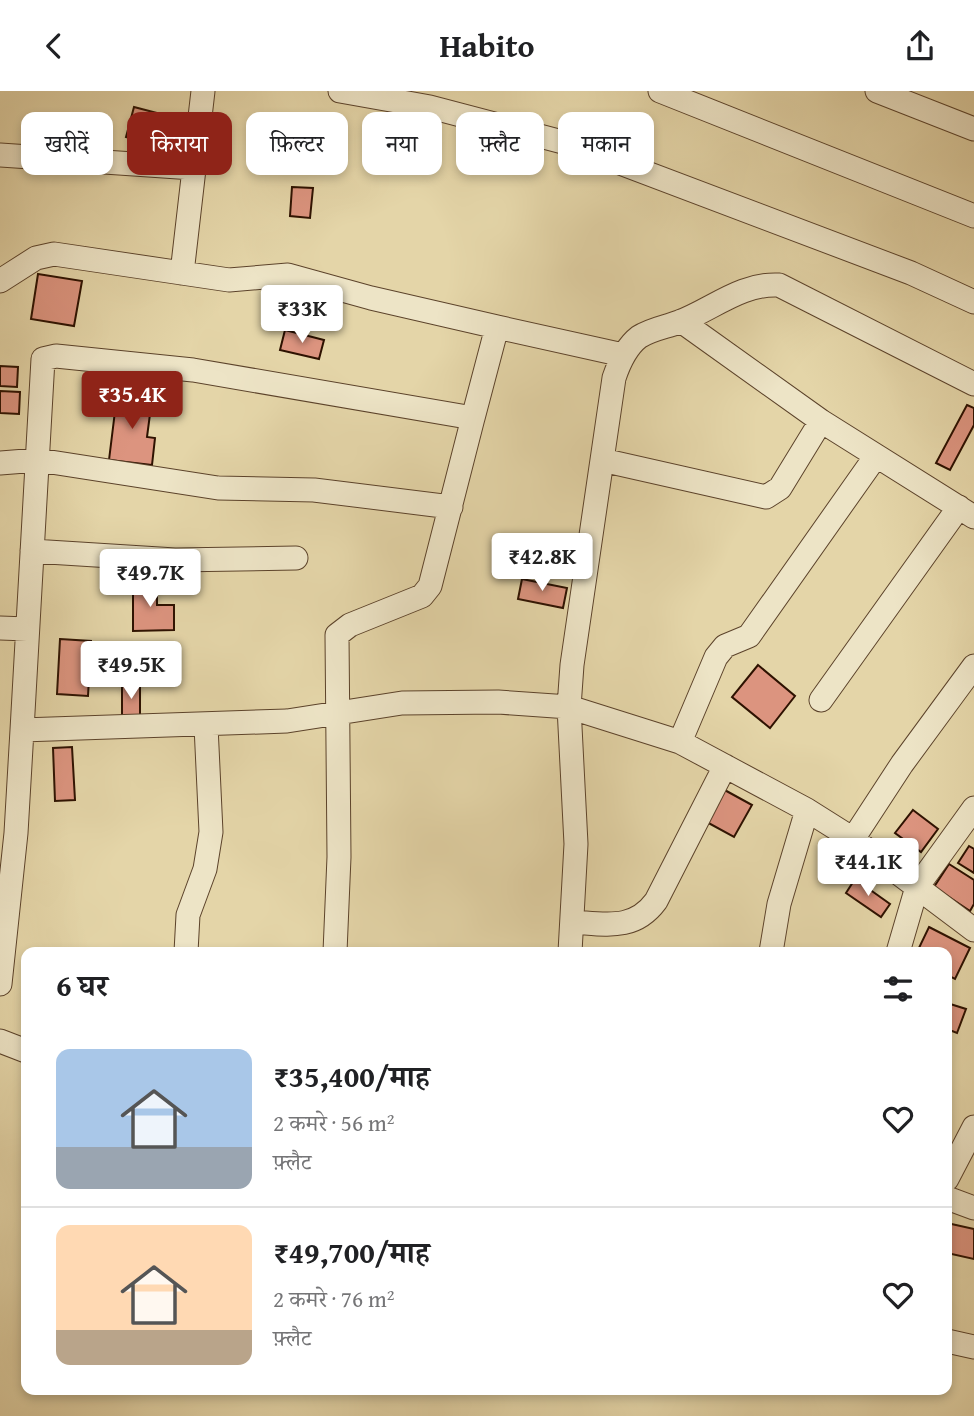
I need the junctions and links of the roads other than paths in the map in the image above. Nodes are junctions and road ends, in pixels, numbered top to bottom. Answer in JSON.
{"nodes":[{"id":1,"x":204,"y":91,"type":"edge"},
{"id":2,"x":340,"y":91,"type":"edge"},
{"id":3,"x":660,"y":91,"type":"edge"},
{"id":4,"x":877,"y":91,"type":"edge"},
{"id":5,"x":201,"y":112,"type":"edge"},
{"id":6,"x":974,"y":129,"type":"edge"},
{"id":7,"x":0,"y":155,"type":"edge"},
{"id":8,"x":127,"y":164,"type":"edge"},
{"id":9,"x":192,"y":175,"type":"edge"},
{"id":10,"x":974,"y":216,"type":"edge"},
{"id":11,"x":182,"y":273,"type":"junction"},
{"id":12,"x":0,"y":281,"type":"edge"},
{"id":13,"x":974,"y":302,"type":"edge"},
{"id":14,"x":681,"y":321,"type":"junction"},
{"id":15,"x":497,"y":327,"type":"junction"},
{"id":16,"x":623,"y":355,"type":"junction"},
{"id":17,"x":974,"y":384,"type":"edge"},
{"id":18,"x":473,"y":418,"type":"junction"},
{"id":19,"x":821,"y":421,"type":"junction"},
{"id":20,"x":876,"y":456,"type":"junction"},
{"id":21,"x":38,"y":460,"type":"junction"},
{"id":22,"x":602,"y":460,"type":"junction"},
{"id":23,"x":0,"y":463,"type":"edge"},
{"id":24,"x":451,"y":507,"type":"junction"},
{"id":25,"x":966,"y":512,"type":"edge"},
{"id":26,"x":32,"y":551,"type":"junction"},
{"id":27,"x":296,"y":558,"type":"dead end"},
{"id":28,"x":0,"y":628,"type":"edge"},
{"id":29,"x":27,"y":629,"type":"junction"},
{"id":30,"x":974,"y":666,"type":"edge"},
{"id":31,"x":821,"y":700,"type":"dead end"},
{"id":32,"x":569,"y":707,"type":"junction"},
{"id":33,"x":335,"y":712,"type":"junction"},
{"id":34,"x":206,"y":726,"type":"junction"},
{"id":35,"x":22,"y":730,"type":"junction"},
{"id":36,"x":680,"y":742,"type":"junction"},
{"id":37,"x":725,"y":765,"type":"junction"},
{"id":38,"x":974,"y":808,"type":"edge"},
{"id":39,"x":807,"y":810,"type":"junction"},
{"id":40,"x":853,"y":839,"type":"junction"},
{"id":41,"x":917,"y":887,"type":"junction"},
{"id":42,"x":573,"y":922,"type":"junction"},
{"id":43,"x":974,"y":930,"type":"edge"},
{"id":44,"x":186,"y":947,"type":"edge"},
{"id":45,"x":335,"y":947,"type":"edge"},
{"id":46,"x":570,"y":947,"type":"edge"},
{"id":47,"x":772,"y":947,"type":"edge"},
{"id":48,"x":899,"y":947,"type":"edge"},
{"id":49,"x":0,"y":984,"type":"edge"},
{"id":50,"x":0,"y":1041,"type":"edge"},
{"id":51,"x":21,"y":1049,"type":"edge"},
{"id":52,"x":974,"y":1127,"type":"edge"},
{"id":53,"x":952,"y":1169,"type":"edge"},
{"id":54,"x":952,"y":1200,"type":"edge"},
{"id":55,"x":974,"y":1208,"type":"edge"},
{"id":56,"x":952,"y":1342,"type":"edge"},
{"id":57,"x":974,"y":1347,"type":"edge"}],
"edges":[{"from":1,"to":5,"type":"street"},
{"from":2,"to":13,"type":"street"},
{"from":3,"to":10,"type":"street"},
{"from":4,"to":6,"type":"street"},
{"from":7,"to":8,"type":"street"},
{"from":9,"to":11,"type":"street"},
{"from":11,"to":12,"type":"street"},
{"from":11,"to":15,"type":"street"},
{"from":14,"to":16,"type":"street"},
{"from":14,"to":17,"type":"street"},
{"from":14,"to":19,"type":"street"},
{"from":15,"to":16,"type":"street"},
{"from":15,"to":18,"type":"street"},
{"from":16,"to":22,"type":"street"},
{"from":18,"to":21,"type":"street"},
{"from":18,"to":24,"type":"street"},
{"from":19,"to":20,"type":"street"},
{"from":19,"to":22,"type":"street"},
{"from":20,"to":25,"type":"street"},
{"from":20,"to":36,"type":"street"},
{"from":21,"to":23,"type":"street"},
{"from":21,"to":24,"type":"street"},
{"from":21,"to":26,"type":"street"},
{"from":22,"to":32,"type":"street"},
{"from":24,"to":33,"type":"street"},
{"from":25,"to":31,"type":"street"},
{"from":26,"to":27,"type":"street"},
{"from":26,"to":29,"type":"street"},
{"from":28,"to":29,"type":"street"},
{"from":29,"to":35,"type":"street"},
{"from":30,"to":40,"type":"street"},
{"from":32,"to":33,"type":"street"},
{"from":32,"to":36,"type":"street"},
{"from":32,"to":42,"type":"street"},
{"from":33,"to":34,"type":"street"},
{"from":33,"to":45,"type":"street"},
{"from":34,"to":35,"type":"street"},
{"from":34,"to":44,"type":"street"},
{"from":35,"to":49,"type":"street"},
{"from":36,"to":37,"type":"street"},
{"from":37,"to":39,"type":"street"},
{"from":37,"to":42,"type":"street"},
{"from":38,"to":41,"type":"street"},
{"from":39,"to":40,"type":"street"},
{"from":39,"to":47,"type":"street"},
{"from":40,"to":41,"type":"street"},
{"from":41,"to":43,"type":"street"},
{"from":41,"to":48,"type":"street"},
{"from":42,"to":46,"type":"street"},
{"from":50,"to":51,"type":"street"},
{"from":52,"to":53,"type":"street"},
{"from":54,"to":55,"type":"street"},
{"from":56,"to":57,"type":"street"}]}
